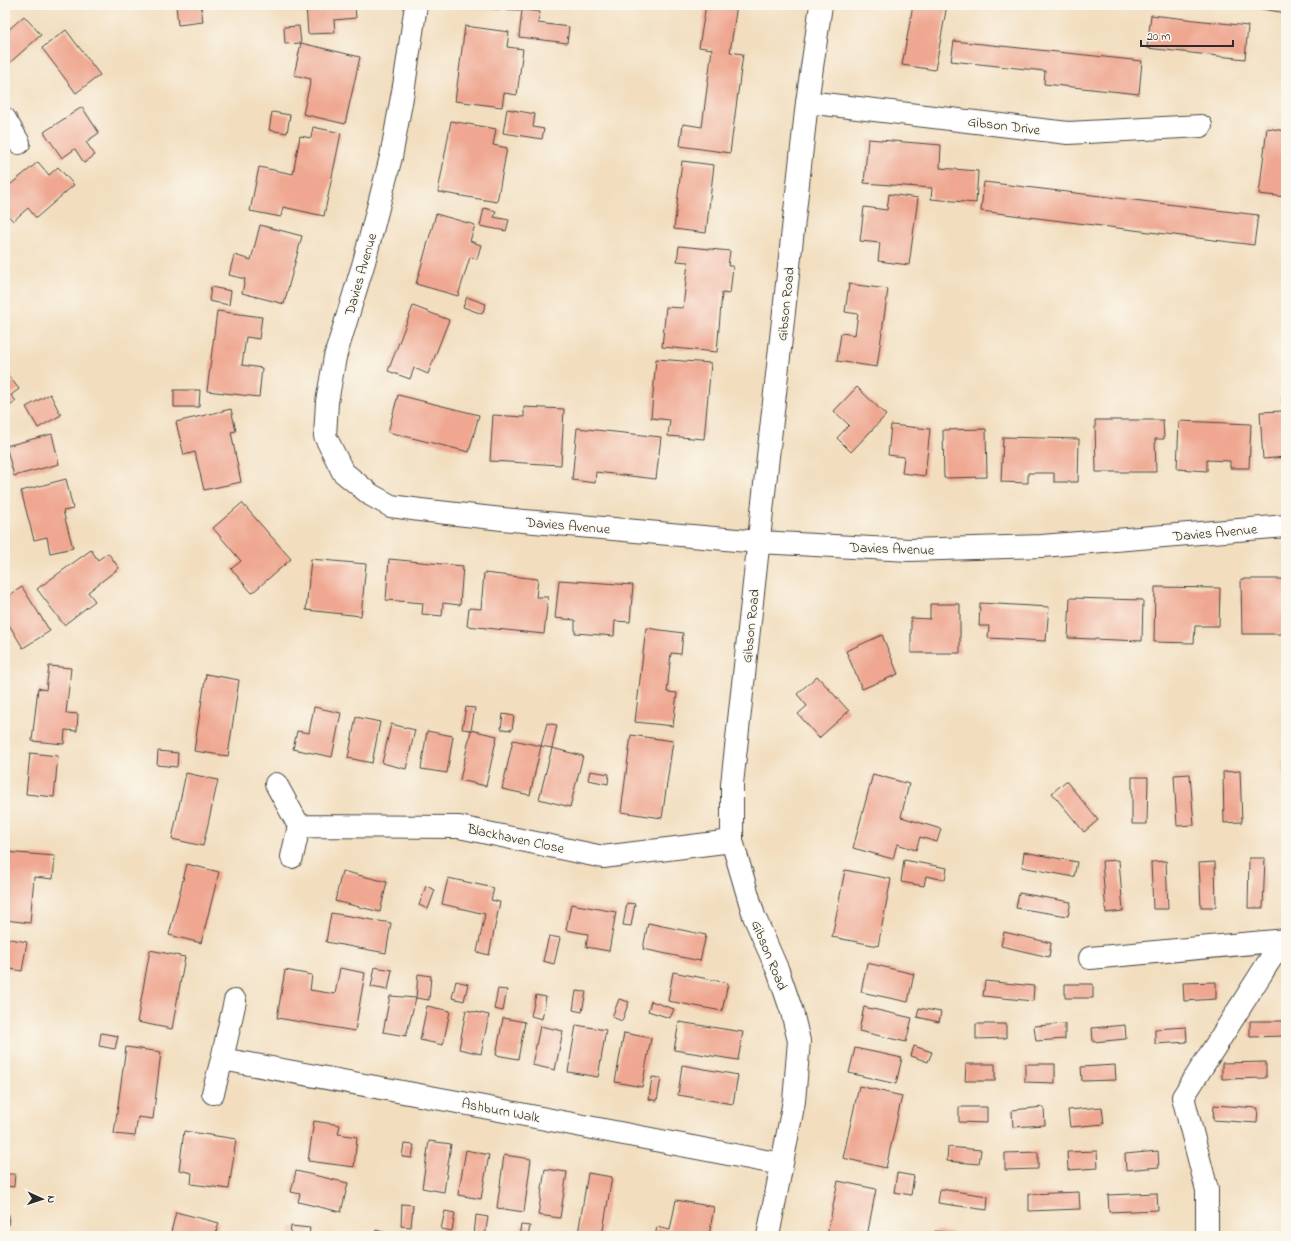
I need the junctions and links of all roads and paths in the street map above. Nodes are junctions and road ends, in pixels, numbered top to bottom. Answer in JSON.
{"nodes":[{"id":1,"x":416,"y":5,"type":"edge"},
{"id":2,"x":822,"y":5,"type":"edge"},
{"id":3,"x":807,"y":102,"type":"junction"},
{"id":4,"x":5,"y":119,"type":"edge"},
{"id":5,"x":1201,"y":126,"type":"dead end"},
{"id":6,"x":19,"y":143,"type":"dead end"},
{"id":7,"x":1286,"y":526,"type":"edge"},
{"id":8,"x":759,"y":542,"type":"junction"},
{"id":9,"x":276,"y":784,"type":"dead end"},
{"id":10,"x":299,"y":826,"type":"junction"},
{"id":11,"x":732,"y":841,"type":"junction"},
{"id":12,"x":292,"y":857,"type":"dead end"},
{"id":13,"x":1284,"y":940,"type":"edge"},
{"id":14,"x":1090,"y":958,"type":"dead end"},
{"id":15,"x":235,"y":1001,"type":"dead end"},
{"id":16,"x":222,"y":1059,"type":"junction"},
{"id":17,"x":213,"y":1093,"type":"dead end"},
{"id":18,"x":781,"y":1164,"type":"junction"},
{"id":19,"x":768,"y":1236,"type":"edge"},
{"id":20,"x":1207,"y":1236,"type":"edge"}],
"edges":[{"from":1,"to":8,"type":"street","name":"Davies Avenue"},
{"from":2,"to":3,"type":"street","name":"Gibson Road"},
{"from":3,"to":5,"type":"street","name":"Gibson Drive"},
{"from":3,"to":8,"type":"street","name":"Gibson Road"},
{"from":4,"to":6,"type":"street"},
{"from":7,"to":8,"type":"street","name":"Davies Avenue"},
{"from":8,"to":11,"type":"street","name":"Gibson Road"},
{"from":9,"to":10,"type":"street"},
{"from":10,"to":11,"type":"street","name":"Blackhaven Close"},
{"from":10,"to":12,"type":"street"},
{"from":11,"to":18,"type":"street","name":"Gibson Road"},
{"from":13,"to":14,"type":"street"},
{"from":13,"to":20,"type":"street"},
{"from":15,"to":16,"type":"street"},
{"from":16,"to":17,"type":"street"},
{"from":16,"to":18,"type":"street","name":"Ashburn Walk"},
{"from":18,"to":19,"type":"street","name":"Gibson Road"}]}
